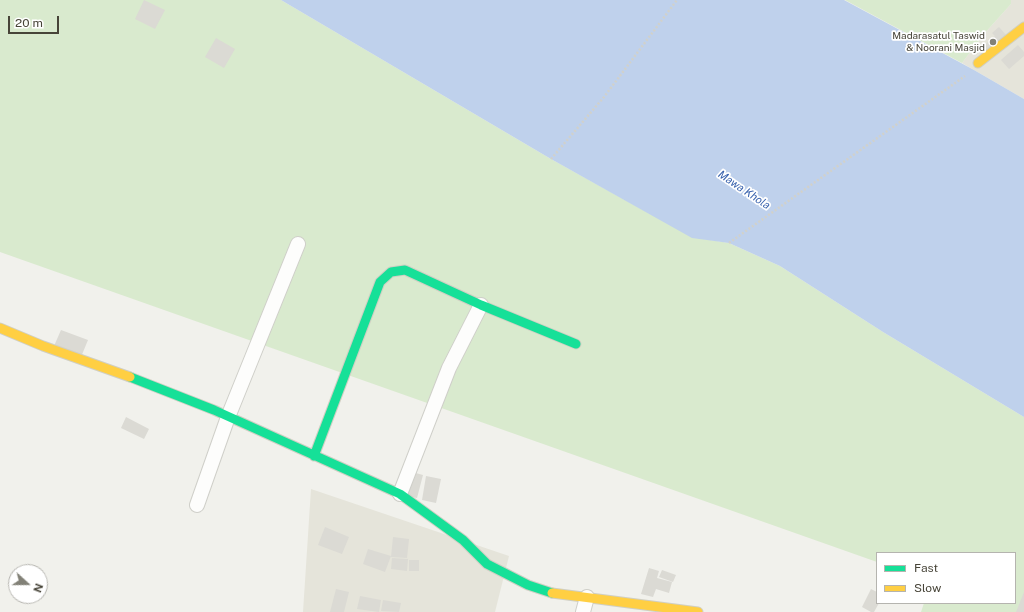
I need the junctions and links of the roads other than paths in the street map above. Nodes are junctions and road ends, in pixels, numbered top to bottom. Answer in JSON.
{"nodes":[{"id":1,"x":1024,"y":28,"type":"edge"},
{"id":2,"x":978,"y":63,"type":"dead end"},
{"id":3,"x":298,"y":244,"type":"dead end"},
{"id":4,"x":480,"y":305,"type":"junction"},
{"id":5,"x":0,"y":328,"type":"edge"},
{"id":6,"x":576,"y":344,"type":"dead end"},
{"id":7,"x":228,"y":417,"type":"junction"},
{"id":8,"x":314,"y":456,"type":"junction"},
{"id":9,"x":400,"y":494,"type":"junction"},
{"id":10,"x":197,"y":505,"type":"dead end"},
{"id":11,"x":587,"y":597,"type":"junction"},
{"id":12,"x":583,"y":612,"type":"edge"},
{"id":13,"x":698,"y":612,"type":"edge"}],
"edges":[{"from":1,"to":2,"type":"street"},
{"from":3,"to":7,"type":"street"},
{"from":4,"to":6,"type":"street"},
{"from":4,"to":8,"type":"street"},
{"from":4,"to":9,"type":"street"},
{"from":5,"to":7,"type":"street"},
{"from":7,"to":8,"type":"street"},
{"from":7,"to":10,"type":"street"},
{"from":8,"to":9,"type":"street"},
{"from":9,"to":11,"type":"street"},
{"from":11,"to":12,"type":"street"},
{"from":11,"to":13,"type":"street"}]}
